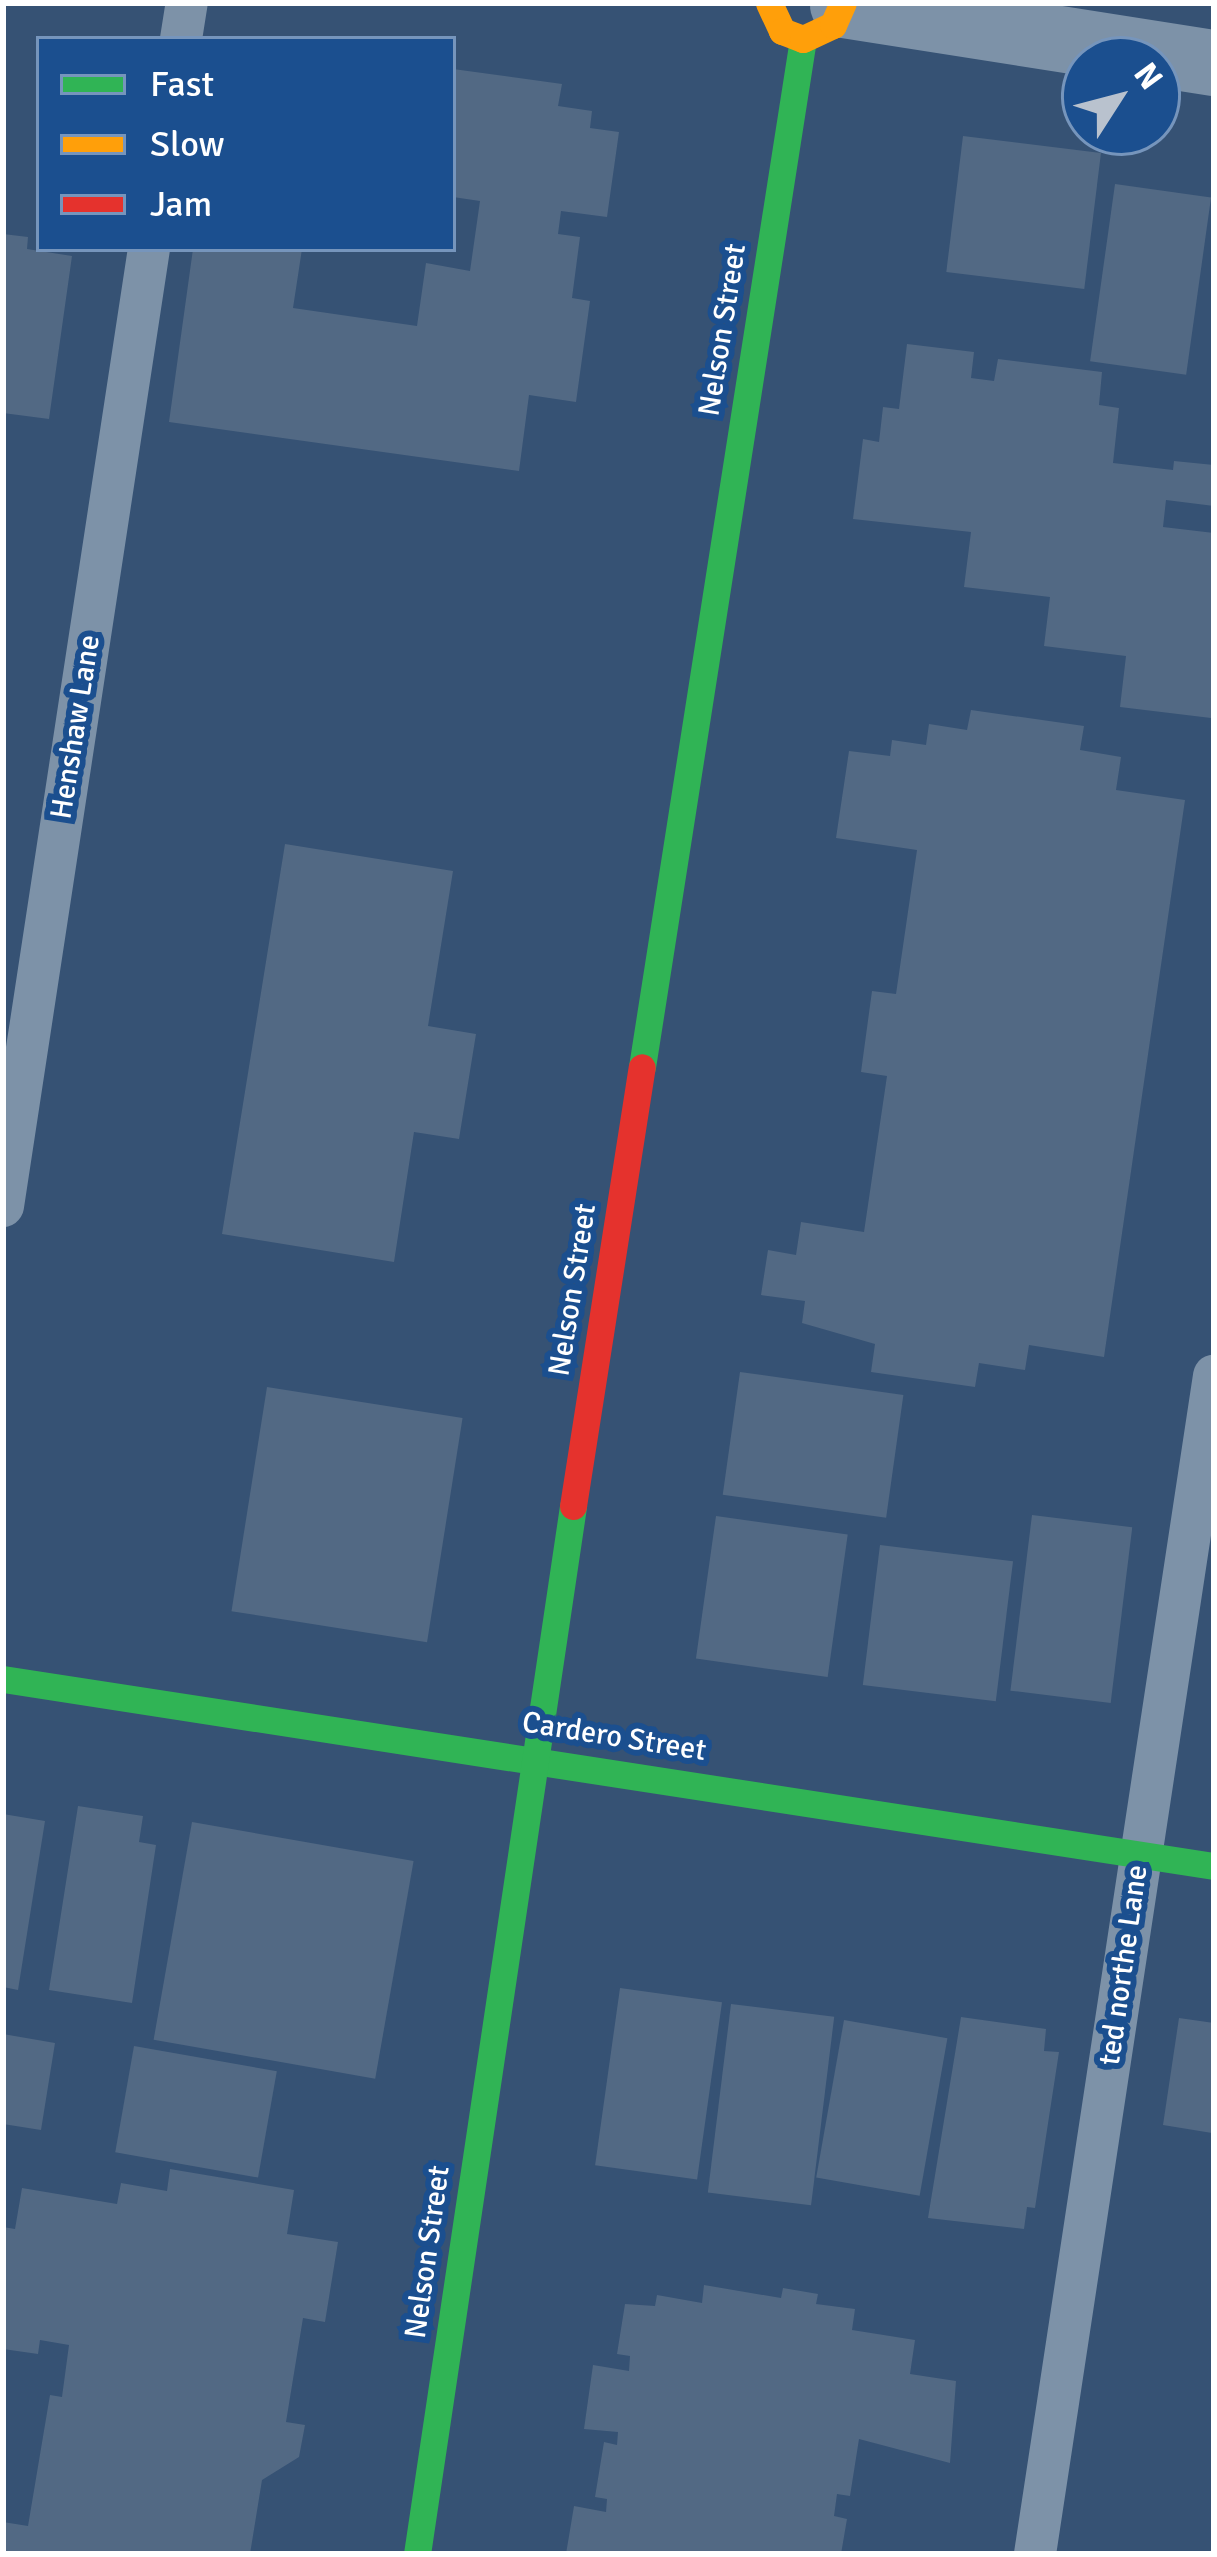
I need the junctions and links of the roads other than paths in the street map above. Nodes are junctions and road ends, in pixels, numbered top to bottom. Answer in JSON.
{"nodes":[{"id":1,"x":187,"y":3,"type":"edge"},
{"id":2,"x":769,"y":3,"type":"edge"},
{"id":3,"x":830,"y":15,"type":"edge"},
{"id":4,"x":182,"y":36,"type":"edge"},
{"id":5,"x":1214,"y":63,"type":"edge"},
{"id":6,"x":149,"y":252,"type":"edge"},
{"id":7,"x":3,"y":1206,"type":"edge"},
{"id":8,"x":1214,"y":1376,"type":"edge"},
{"id":9,"x":3,"y":1679,"type":"edge"},
{"id":10,"x":534,"y":1758,"type":"junction"},
{"id":11,"x":1141,"y":1854,"type":"junction"},
{"id":12,"x":1214,"y":1866,"type":"edge"},
{"id":13,"x":418,"y":2554,"type":"edge"},
{"id":14,"x":1036,"y":2554,"type":"edge"}],
"edges":[{"from":1,"to":4,"type":"lane"},
{"from":2,"to":3,"type":"street"},
{"from":3,"to":5,"type":"street"},
{"from":3,"to":10,"type":"street","name":"Nelson Street"},
{"from":6,"to":7,"type":"lane","name":"Henshaw Lane"},
{"from":8,"to":11,"type":"lane","name":"ted northe Lane"},
{"from":9,"to":10,"type":"street","name":"Cardero Street"},
{"from":10,"to":11,"type":"street","name":"Cardero Street"},
{"from":10,"to":13,"type":"street","name":"Nelson Street"},
{"from":11,"to":12,"type":"street","name":"Cardero Street"},
{"from":11,"to":14,"type":"lane","name":"ted northe Lane"}]}
